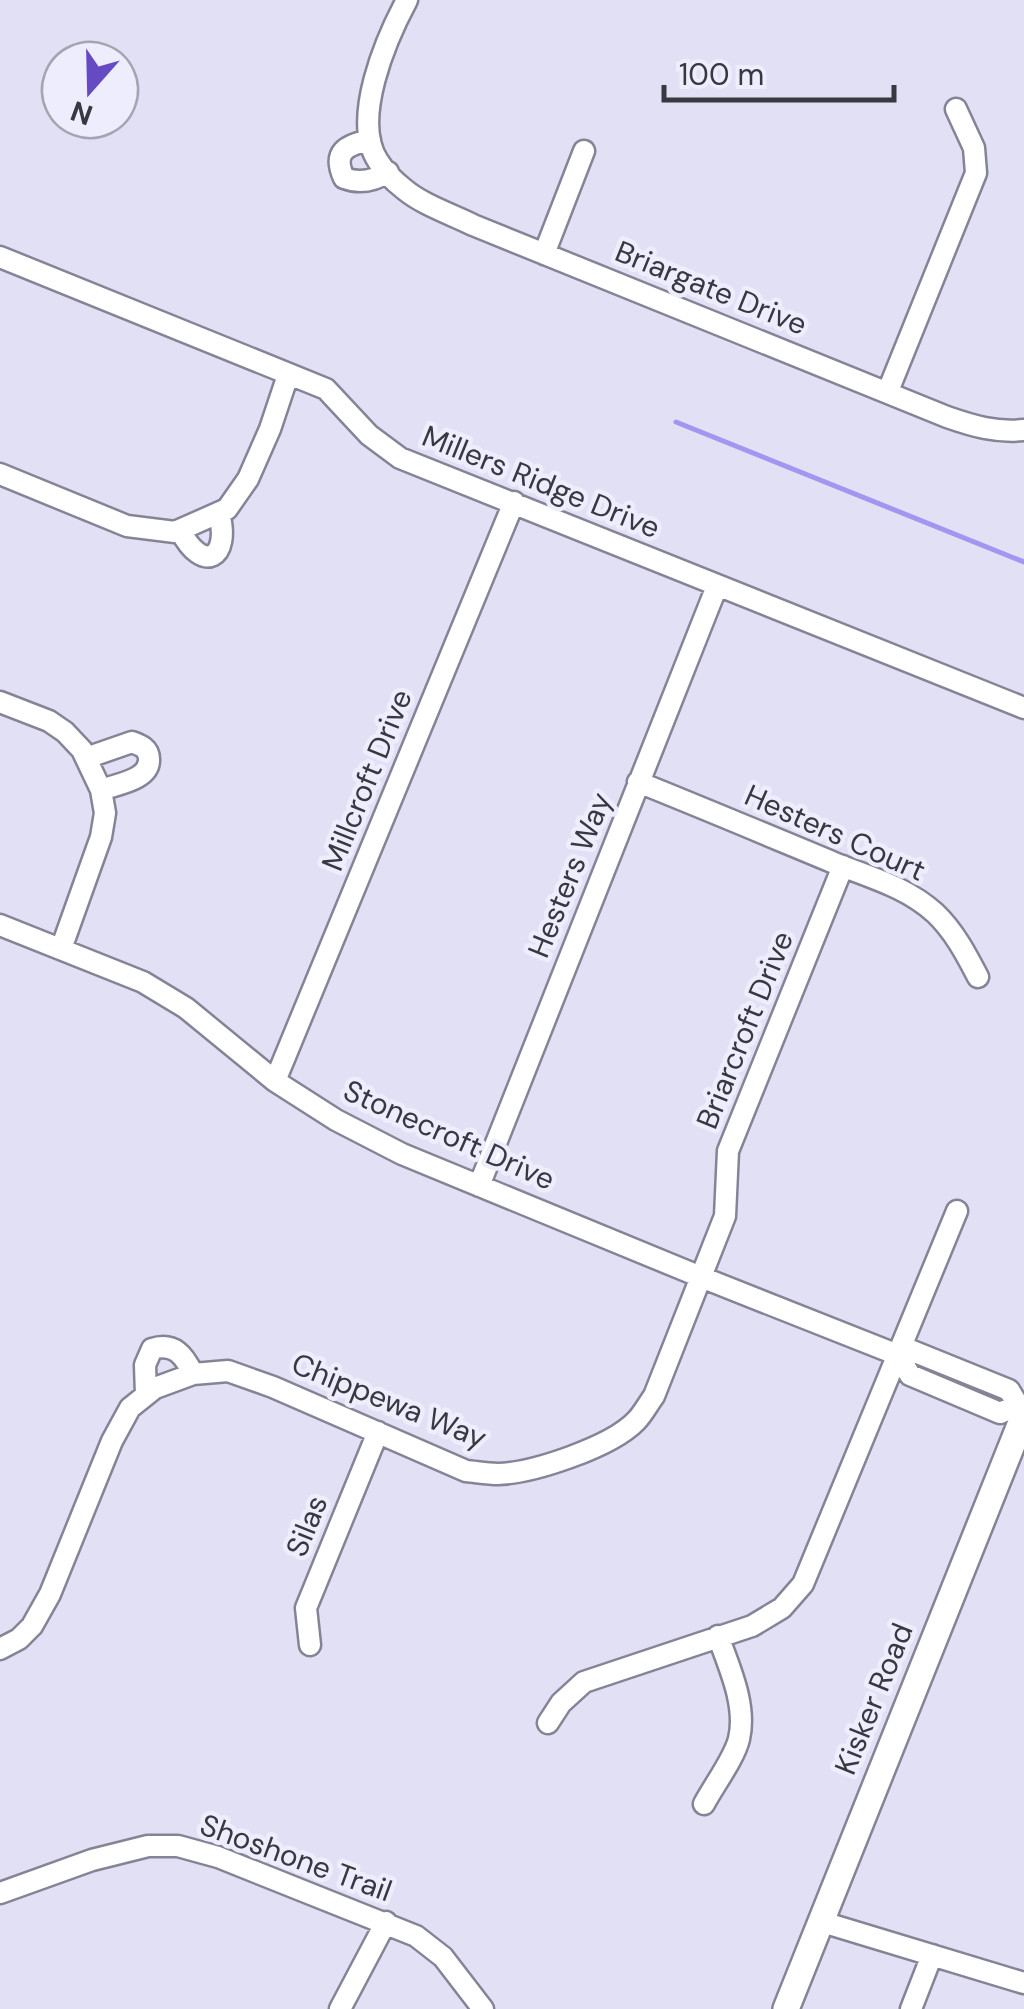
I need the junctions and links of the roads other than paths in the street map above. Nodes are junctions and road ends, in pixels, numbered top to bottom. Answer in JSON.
{"nodes":[{"id":1,"x":407,"y":0,"type":"edge"},
{"id":2,"x":956,"y":109,"type":"dead end"},
{"id":3,"x":370,"y":140,"type":"junction"},
{"id":4,"x":584,"y":151,"type":"dead end"},
{"id":5,"x":388,"y":172,"type":"junction"},
{"id":6,"x":544,"y":254,"type":"junction"},
{"id":7,"x":0,"y":257,"type":"edge"},
{"id":8,"x":288,"y":375,"type":"junction"},
{"id":9,"x":888,"y":391,"type":"junction"},
{"id":10,"x":1024,"y":430,"type":"edge"},
{"id":11,"x":0,"y":474,"type":"edge"},
{"id":12,"x":514,"y":502,"type":"junction"},
{"id":13,"x":219,"y":513,"type":"junction"},
{"id":14,"x":180,"y":530,"type":"junction"},
{"id":15,"x":717,"y":586,"type":"junction"},
{"id":16,"x":0,"y":702,"type":"edge"},
{"id":17,"x":1024,"y":708,"type":"edge"},
{"id":18,"x":86,"y":758,"type":"junction"},
{"id":19,"x":638,"y":782,"type":"junction"},
{"id":20,"x":102,"y":790,"type":"junction"},
{"id":21,"x":843,"y":866,"type":"junction"},
{"id":22,"x":0,"y":924,"type":"edge"},
{"id":23,"x":61,"y":949,"type":"junction"},
{"id":24,"x":978,"y":977,"type":"dead end"},
{"id":25,"x":275,"y":1081,"type":"junction"},
{"id":26,"x":479,"y":1186,"type":"junction"},
{"id":27,"x":957,"y":1210,"type":"dead end"},
{"id":28,"x":702,"y":1277,"type":"junction"},
{"id":29,"x":898,"y":1355,"type":"junction"},
{"id":30,"x":192,"y":1374,"type":"junction"},
{"id":31,"x":146,"y":1396,"type":"junction"},
{"id":32,"x":1022,"y":1409,"type":"edge"},
{"id":33,"x":378,"y":1432,"type":"junction"},
{"id":34,"x":718,"y":1636,"type":"junction"},
{"id":35,"x":310,"y":1645,"type":"dead end"},
{"id":36,"x":0,"y":1649,"type":"edge"},
{"id":37,"x":548,"y":1723,"type":"dead end"},
{"id":38,"x":704,"y":1804,"type":"dead end"},
{"id":39,"x":0,"y":1892,"type":"edge"},
{"id":40,"x":819,"y":1921,"type":"junction"},
{"id":41,"x":386,"y":1922,"type":"junction"},
{"id":42,"x":932,"y":1954,"type":"junction"},
{"id":43,"x":1024,"y":1982,"type":"edge"},
{"id":44,"x":340,"y":2009,"type":"edge"},
{"id":45,"x":484,"y":2009,"type":"edge"},
{"id":46,"x":786,"y":2009,"type":"edge"},
{"id":47,"x":911,"y":2009,"type":"edge"}],
"edges":[{"from":1,"to":3,"type":"street"},
{"from":2,"to":9,"type":"street"},
{"from":3,"to":5,"type":"street","name":"Briargate Drive"},
{"from":3,"to":5,"type":"street"},
{"from":4,"to":6,"type":"street"},
{"from":5,"to":6,"type":"street","name":"Briargate Drive"},
{"from":6,"to":9,"type":"street","name":"Briargate Drive"},
{"from":7,"to":8,"type":"street","name":"Millers Ridge Drive"},
{"from":8,"to":12,"type":"street","name":"Millers Ridge Drive"},
{"from":8,"to":13,"type":"street"},
{"from":9,"to":10,"type":"street","name":"Briargate Drive"},
{"from":11,"to":14,"type":"street"},
{"from":12,"to":15,"type":"street","name":"Millers Ridge Drive"},
{"from":12,"to":25,"type":"street","name":"Millcroft Drive"},
{"from":13,"to":14,"type":"street"},
{"from":13,"to":14,"type":"street"},
{"from":15,"to":17,"type":"street","name":"Millers Ridge Drive"},
{"from":15,"to":19,"type":"street","name":"Hesters Way"},
{"from":16,"to":18,"type":"street"},
{"from":18,"to":20,"type":"street"},
{"from":18,"to":20,"type":"street"},
{"from":19,"to":21,"type":"street","name":"Hesters Court"},
{"from":19,"to":26,"type":"street","name":"Hesters Way"},
{"from":20,"to":23,"type":"street"},
{"from":21,"to":24,"type":"street","name":"Hesters Court"},
{"from":21,"to":28,"type":"street","name":"Briarcroft Drive"},
{"from":22,"to":23,"type":"street","name":"Stonecroft Drive"},
{"from":23,"to":25,"type":"street","name":"Stonecroft Drive"},
{"from":25,"to":26,"type":"street","name":"Stonecroft Drive"},
{"from":26,"to":28,"type":"street","name":"Stonecroft Drive"},
{"from":27,"to":29,"type":"street"},
{"from":28,"to":29,"type":"street","name":"Stonecroft Drive"},
{"from":28,"to":33,"type":"street","name":"Chippewa Way"},
{"from":29,"to":32,"type":"street","name":"Stonecroft Drive"},
{"from":29,"to":34,"type":"street"},
{"from":30,"to":31,"type":"street","name":"Chippewa Way"},
{"from":30,"to":31,"type":"street","name":"Chippewa Way"},
{"from":30,"to":33,"type":"street","name":"Chippewa Way"},
{"from":31,"to":36,"type":"street","name":"Chippewa Way"},
{"from":32,"to":40,"type":"main road","name":"Kisker Road"},
{"from":33,"to":35,"type":"street","name":"Silas"},
{"from":34,"to":37,"type":"street"},
{"from":34,"to":38,"type":"street"},
{"from":39,"to":41,"type":"street","name":"Shoshone Trail"},
{"from":40,"to":42,"type":"street"},
{"from":40,"to":46,"type":"main road","name":"Kisker Road"},
{"from":41,"to":44,"type":"street"},
{"from":41,"to":45,"type":"street","name":"Shoshone Trail"},
{"from":42,"to":43,"type":"street"},
{"from":42,"to":47,"type":"street"}]}
